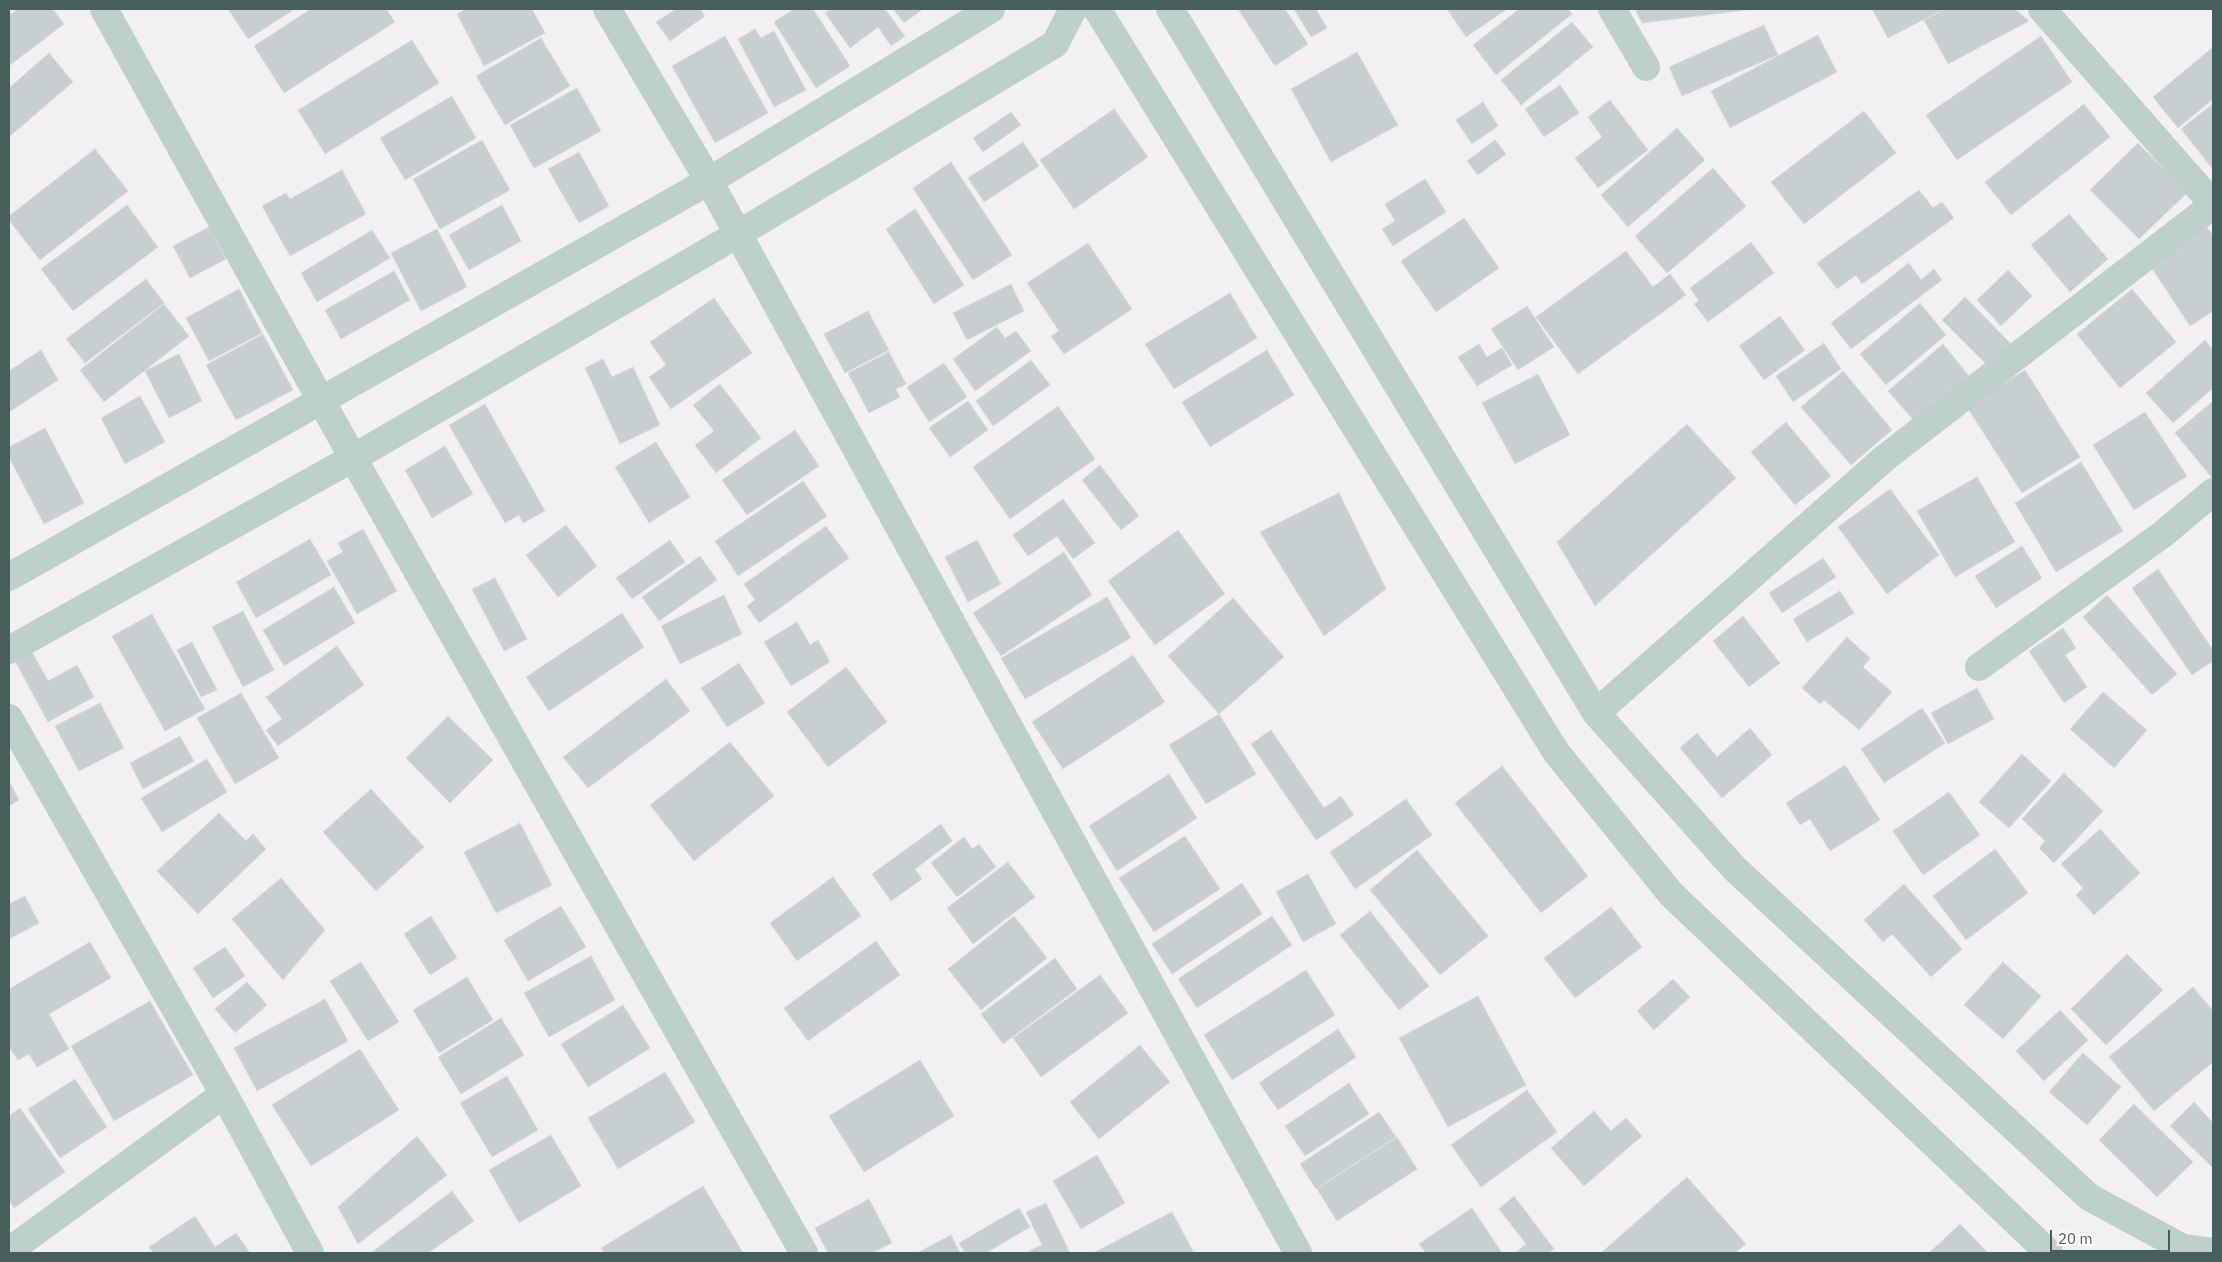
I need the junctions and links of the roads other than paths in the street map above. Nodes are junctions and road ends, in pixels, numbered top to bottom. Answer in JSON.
{"nodes":[{"id":1,"x":104,"y":9,"type":"edge"},
{"id":2,"x":607,"y":9,"type":"edge"},
{"id":3,"x":992,"y":9,"type":"edge"},
{"id":4,"x":1073,"y":9,"type":"edge"},
{"id":5,"x":1097,"y":9,"type":"edge"},
{"id":6,"x":1170,"y":9,"type":"edge"},
{"id":7,"x":1612,"y":9,"type":"edge"},
{"id":8,"x":2042,"y":9,"type":"edge"},
{"id":9,"x":1646,"y":67,"type":"dead end"},
{"id":10,"x":709,"y":181,"type":"junction"},
{"id":11,"x":2213,"y":205,"type":"edge"},
{"id":12,"x":738,"y":234,"type":"junction"},
{"id":13,"x":322,"y":401,"type":"junction"},
{"id":14,"x":353,"y":458,"type":"junction"},
{"id":15,"x":2213,"y":492,"type":"edge"},
{"id":16,"x":9,"y":577,"type":"edge"},
{"id":17,"x":9,"y":650,"type":"edge"},
{"id":18,"x":1979,"y":667,"type":"dead end"},
{"id":19,"x":1596,"y":713,"type":"junction"},
{"id":20,"x":9,"y":718,"type":"edge"},
{"id":21,"x":224,"y":1094,"type":"junction"},
{"id":22,"x":9,"y":1251,"type":"edge"},
{"id":23,"x":2213,"y":1252,"type":"edge"},
{"id":24,"x":310,"y":1253,"type":"edge"},
{"id":25,"x":804,"y":1253,"type":"edge"},
{"id":26,"x":1298,"y":1253,"type":"edge"},
{"id":27,"x":2050,"y":1253,"type":"edge"}],
"edges":[{"from":1,"to":13,"type":"street"},
{"from":2,"to":10,"type":"street"},
{"from":3,"to":10,"type":"street"},
{"from":4,"to":12,"type":"street"},
{"from":5,"to":27,"type":"street"},
{"from":6,"to":19,"type":"street"},
{"from":7,"to":9,"type":"street"},
{"from":8,"to":11,"type":"street"},
{"from":10,"to":12,"type":"street"},
{"from":10,"to":13,"type":"street"},
{"from":11,"to":19,"type":"street"},
{"from":12,"to":14,"type":"street"},
{"from":12,"to":26,"type":"street"},
{"from":13,"to":14,"type":"street"},
{"from":13,"to":16,"type":"street"},
{"from":14,"to":17,"type":"street"},
{"from":14,"to":25,"type":"street"},
{"from":15,"to":18,"type":"street"},
{"from":19,"to":23,"type":"street"},
{"from":20,"to":21,"type":"street"},
{"from":21,"to":22,"type":"street"},
{"from":21,"to":24,"type":"street"}]}
